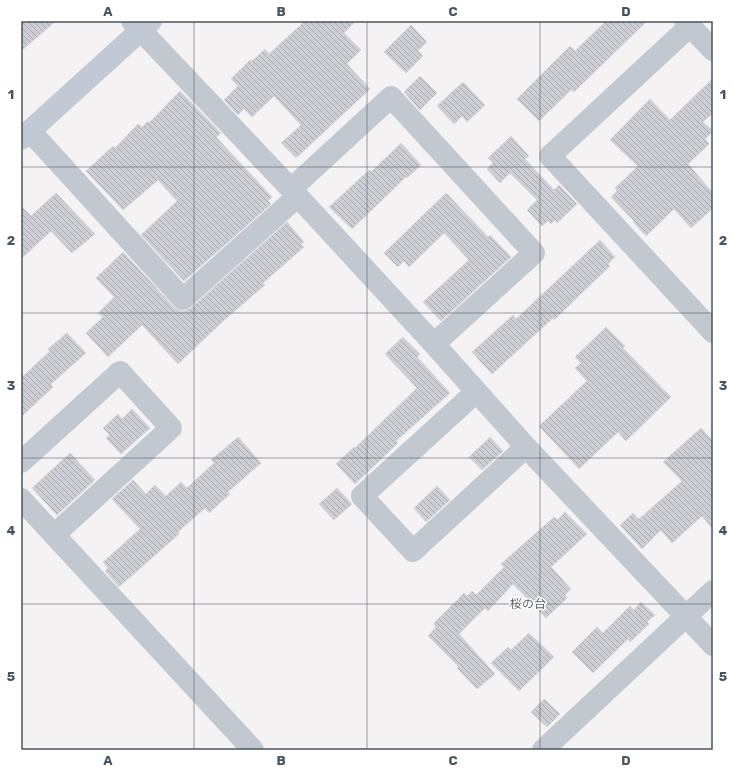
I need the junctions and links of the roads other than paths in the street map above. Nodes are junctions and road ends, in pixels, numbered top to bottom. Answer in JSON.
{"nodes":[{"id":1,"x":141,"y":24,"type":"edge"},
{"id":2,"x":688,"y":24,"type":"edge"},
{"id":3,"x":713,"y":50,"type":"edge"},
{"id":4,"x":25,"y":135,"type":"edge"},
{"id":5,"x":294,"y":192,"type":"junction"},
{"id":6,"x":713,"y":332,"type":"edge"},
{"id":7,"x":434,"y":344,"type":"junction"},
{"id":8,"x":476,"y":392,"type":"junction"},
{"id":9,"x":526,"y":447,"type":"junction"},
{"id":10,"x":21,"y":462,"type":"edge"},
{"id":11,"x":21,"y":499,"type":"edge"},
{"id":12,"x":54,"y":534,"type":"junction"},
{"id":13,"x":713,"y":591,"type":"edge"},
{"id":14,"x":686,"y":616,"type":"junction"},
{"id":15,"x":713,"y":645,"type":"edge"},
{"id":16,"x":253,"y":750,"type":"edge"},
{"id":17,"x":543,"y":750,"type":"edge"}],
"edges":[{"from":1,"to":4,"type":"street"},
{"from":1,"to":5,"type":"street"},
{"from":2,"to":3,"type":"street"},
{"from":2,"to":6,"type":"street"},
{"from":4,"to":5,"type":"street"},
{"from":5,"to":7,"type":"street"},
{"from":5,"to":7,"type":"street"},
{"from":7,"to":8,"type":"street"},
{"from":8,"to":9,"type":"street"},
{"from":8,"to":9,"type":"street"},
{"from":9,"to":14,"type":"street"},
{"from":10,"to":12,"type":"street"},
{"from":11,"to":12,"type":"street"},
{"from":12,"to":16,"type":"street"},
{"from":13,"to":14,"type":"street"},
{"from":14,"to":15,"type":"street"},
{"from":14,"to":17,"type":"street"}]}
